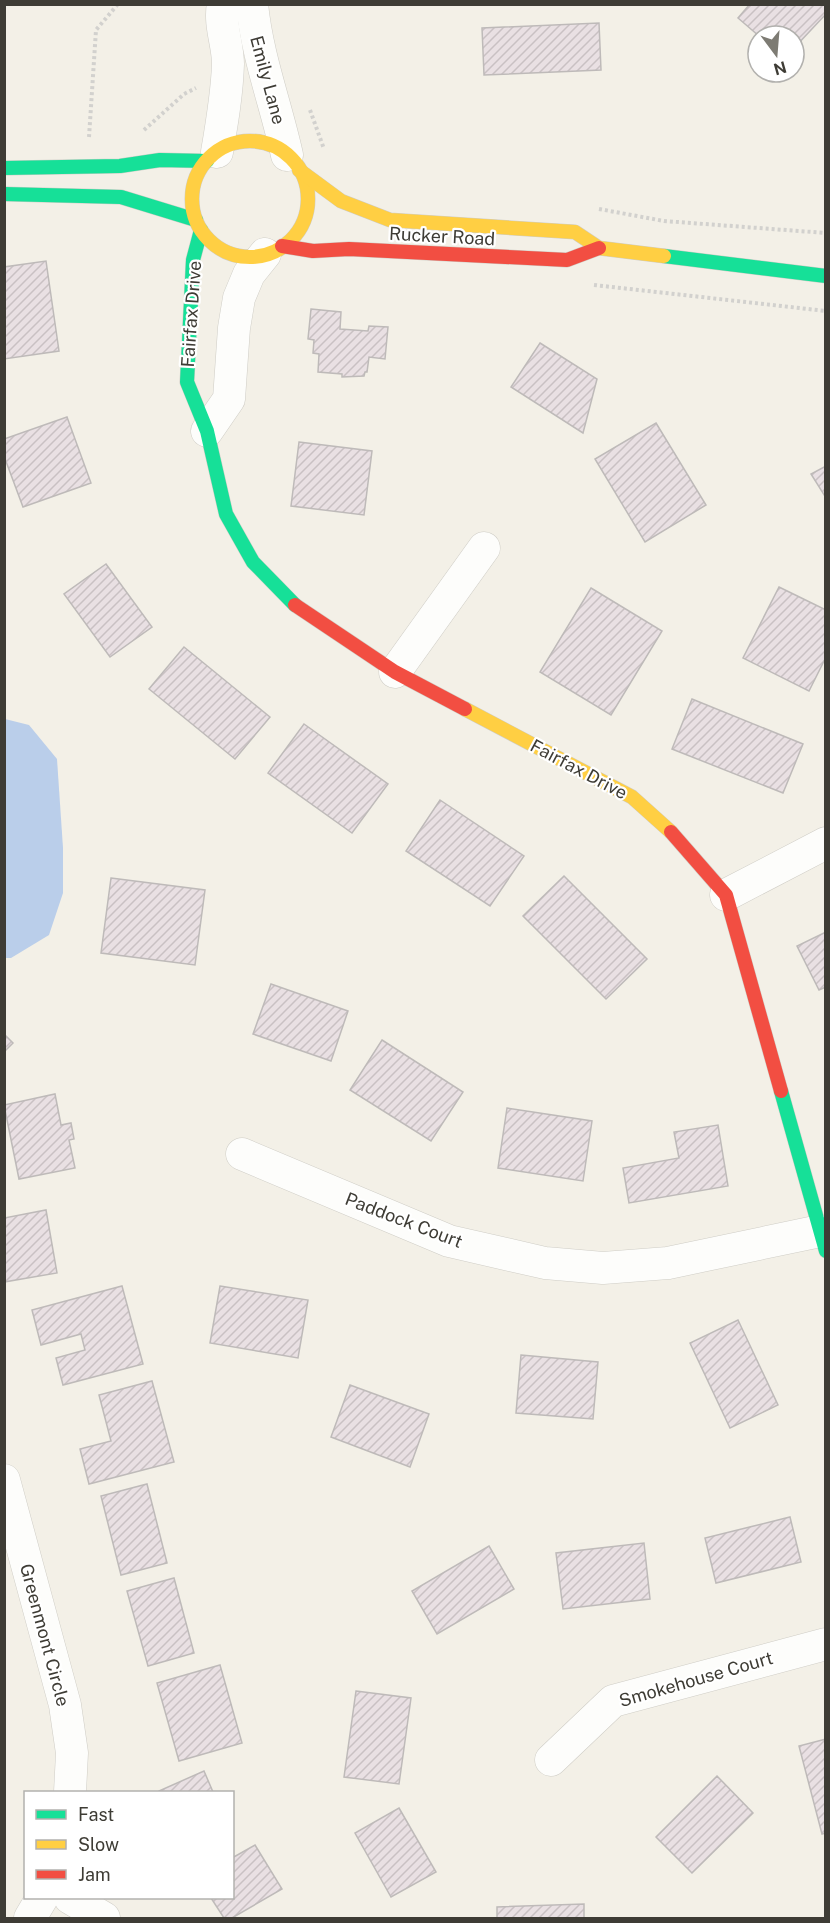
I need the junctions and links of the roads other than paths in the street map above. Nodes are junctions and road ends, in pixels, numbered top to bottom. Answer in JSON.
{"nodes":[{"id":1,"x":223,"y":4,"type":"edge"},
{"id":2,"x":252,"y":4,"type":"edge"},
{"id":3,"x":212,"y":157,"type":"junction"},
{"id":4,"x":293,"y":162,"type":"junction"},
{"id":5,"x":4,"y":168,"type":"edge"},
{"id":6,"x":4,"y":194,"type":"edge"},
{"id":7,"x":199,"y":225,"type":"junction"},
{"id":8,"x":599,"y":249,"type":"junction"},
{"id":9,"x":273,"y":250,"type":"junction"},
{"id":10,"x":825,"y":276,"type":"edge"},
{"id":11,"x":207,"y":431,"type":"junction"},
{"id":12,"x":484,"y":548,"type":"dead end"},
{"id":13,"x":395,"y":672,"type":"junction"},
{"id":14,"x":825,"y":843,"type":"edge"},
{"id":15,"x":726,"y":895,"type":"junction"},
{"id":16,"x":242,"y":1154,"type":"dead end"},
{"id":17,"x":823,"y":1241,"type":"edge"},
{"id":18,"x":4,"y":1480,"type":"edge"},
{"id":19,"x":14,"y":1553,"type":"edge"},
{"id":20,"x":825,"y":1644,"type":"edge"},
{"id":21,"x":551,"y":1760,"type":"dead end"},
{"id":22,"x":70,"y":1791,"type":"edge"},
{"id":23,"x":41,"y":1899,"type":"edge"},
{"id":24,"x":72,"y":1899,"type":"edge"},
{"id":25,"x":30,"y":1918,"type":"edge"},
{"id":26,"x":104,"y":1918,"type":"edge"}],
"edges":[{"from":1,"to":3,"type":"street","name":"Emily Lane"},
{"from":2,"to":4,"type":"street","name":"Emily Lane"},
{"from":3,"to":4,"type":"main road"},
{"from":3,"to":5,"type":"main road"},
{"from":3,"to":7,"type":"main road"},
{"from":4,"to":8,"type":"main road","name":"Rucker Road"},
{"from":4,"to":9,"type":"main road"},
{"from":6,"to":7,"type":"main road"},
{"from":7,"to":9,"type":"main road"},
{"from":7,"to":11,"type":"main road","name":"Fairfax Drive"},
{"from":8,"to":9,"type":"main road","name":"Rucker Road"},
{"from":8,"to":10,"type":"main road","name":"Rucker Road"},
{"from":9,"to":11,"type":"street"},
{"from":11,"to":13,"type":"main road","name":"Fairfax Drive"},
{"from":12,"to":13,"type":"street"},
{"from":13,"to":15,"type":"main road","name":"Fairfax Drive"},
{"from":14,"to":15,"type":"street"},
{"from":15,"to":17,"type":"main road","name":"Fairfax Drive"},
{"from":16,"to":17,"type":"street","name":"Paddock Court"},
{"from":18,"to":19,"type":"street","name":"Greenmont Circle"},
{"from":19,"to":22,"type":"street","name":"Greenmont Circle"},
{"from":20,"to":21,"type":"street","name":"Smokehouse Court"},
{"from":23,"to":25,"type":"street"},
{"from":24,"to":26,"type":"street"}]}
